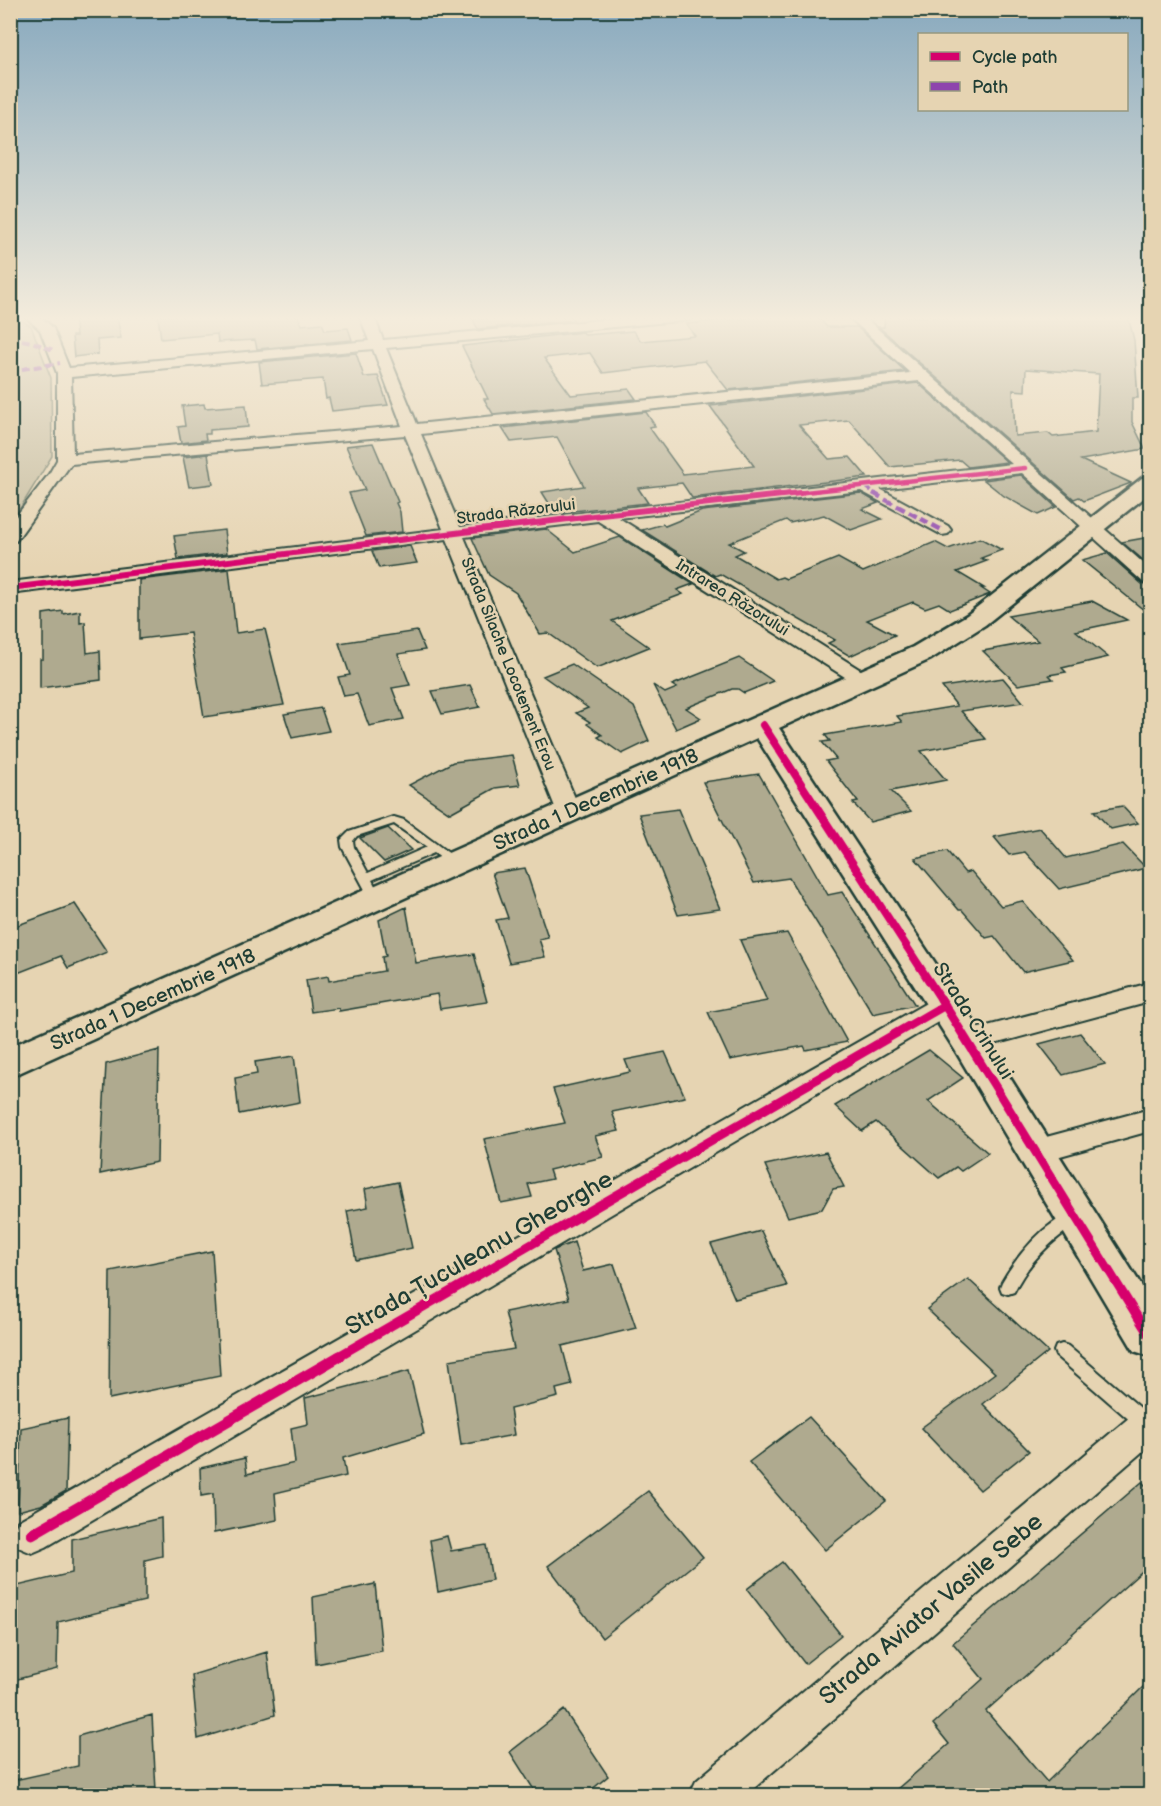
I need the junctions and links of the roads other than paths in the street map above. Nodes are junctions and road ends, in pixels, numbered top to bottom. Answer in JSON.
{"nodes":[{"id":1,"x":64,"y":400,"type":"edge"},
{"id":2,"x":399,"y":400,"type":"edge"},
{"id":3,"x":691,"y":400,"type":"edge"},
{"id":4,"x":948,"y":400,"type":"edge"},
{"id":5,"x":410,"y":430,"type":"junction"},
{"id":6,"x":65,"y":460,"type":"junction"},
{"id":7,"x":1025,"y":468,"type":"junction"},
{"id":8,"x":1150,"y":483,"type":"edge"},
{"id":9,"x":865,"y":486,"type":"junction"},
{"id":10,"x":601,"y":516,"type":"junction"},
{"id":11,"x":1094,"y":529,"type":"junction"},
{"id":12,"x":942,"y":530,"type":"dead end"},
{"id":13,"x":455,"y":533,"type":"junction"},
{"id":14,"x":10,"y":537,"type":"edge"},
{"id":15,"x":1150,"y":578,"type":"edge"},
{"id":16,"x":10,"y":588,"type":"edge"},
{"id":17,"x":862,"y":680,"type":"junction"},
{"id":18,"x":763,"y":725,"type":"junction"},
{"id":19,"x":569,"y":812,"type":"junction"},
{"id":20,"x":446,"y":856,"type":"junction"},
{"id":21,"x":371,"y":889,"type":"junction"},
{"id":22,"x":1150,"y":993,"type":"edge"},
{"id":23,"x":945,"y":1005,"type":"junction"},
{"id":24,"x":968,"y":1041,"type":"junction"},
{"id":25,"x":10,"y":1063,"type":"edge"},
{"id":26,"x":1150,"y":1120,"type":"edge"},
{"id":27,"x":1035,"y":1151,"type":"junction"},
{"id":28,"x":1075,"y":1218,"type":"junction"},
{"id":29,"x":1008,"y":1287,"type":"dead end"},
{"id":30,"x":1148,"y":1329,"type":"edge"},
{"id":31,"x":1062,"y":1351,"type":"dead end"},
{"id":32,"x":1149,"y":1424,"type":"edge"},
{"id":33,"x":32,"y":1534,"type":"dead end"},
{"id":34,"x":711,"y":1796,"type":"edge"}],
"edges":[{"from":1,"to":6,"type":"street"},
{"from":2,"to":5,"type":"street","name":"Strada Silache Locotenent Erou"},
{"from":3,"to":5,"type":"street"},
{"from":4,"to":7,"type":"street"},
{"from":5,"to":6,"type":"street"},
{"from":5,"to":13,"type":"street","name":"Strada Silache Locotenent Erou"},
{"from":6,"to":14,"type":"street"},
{"from":7,"to":9,"type":"street","name":"Strada Răzorului"},
{"from":7,"to":11,"type":"street"},
{"from":8,"to":11,"type":"main road","name":"Strada 1 Decembrie 1918"},
{"from":9,"to":10,"type":"street","name":"Strada Răzorului"},
{"from":9,"to":12,"type":"street"},
{"from":10,"to":13,"type":"street","name":"Strada Răzorului"},
{"from":10,"to":17,"type":"street","name":"Intrarea Răzorului"},
{"from":11,"to":15,"type":"street"},
{"from":11,"to":17,"type":"main road","name":"Strada 1 Decembrie 1918"},
{"from":13,"to":16,"type":"street","name":"Strada Răzorului"},
{"from":13,"to":19,"type":"street","name":"Strada Silache Locotenent Erou"},
{"from":17,"to":18,"type":"main road","name":"Strada 1 Decembrie 1918"},
{"from":18,"to":19,"type":"main road","name":"Strada 1 Decembrie 1918"},
{"from":18,"to":23,"type":"main road","name":"Strada Crinului"},
{"from":19,"to":20,"type":"main road","name":"Strada 1 Decembrie 1918"},
{"from":20,"to":21,"type":"main road","name":"Strada 1 Decembrie 1918"},
{"from":20,"to":21,"type":"lane"},
{"from":21,"to":25,"type":"main road","name":"Strada 1 Decembrie 1918"},
{"from":22,"to":24,"type":"street"},
{"from":23,"to":24,"type":"main road","name":"Strada Crinului"},
{"from":23,"to":33,"type":"street","name":"Strada Țuculeanu Gheorghe"},
{"from":24,"to":27,"type":"main road","name":"Strada Crinului"},
{"from":26,"to":27,"type":"street"},
{"from":27,"to":28,"type":"main road","name":"Strada Crinului"},
{"from":28,"to":29,"type":"lane"},
{"from":28,"to":30,"type":"main road","name":"Strada Crinului"},
{"from":31,"to":32,"type":"lane"},
{"from":32,"to":34,"type":"street","name":"Strada Aviator Vasile Sebe"}]}
